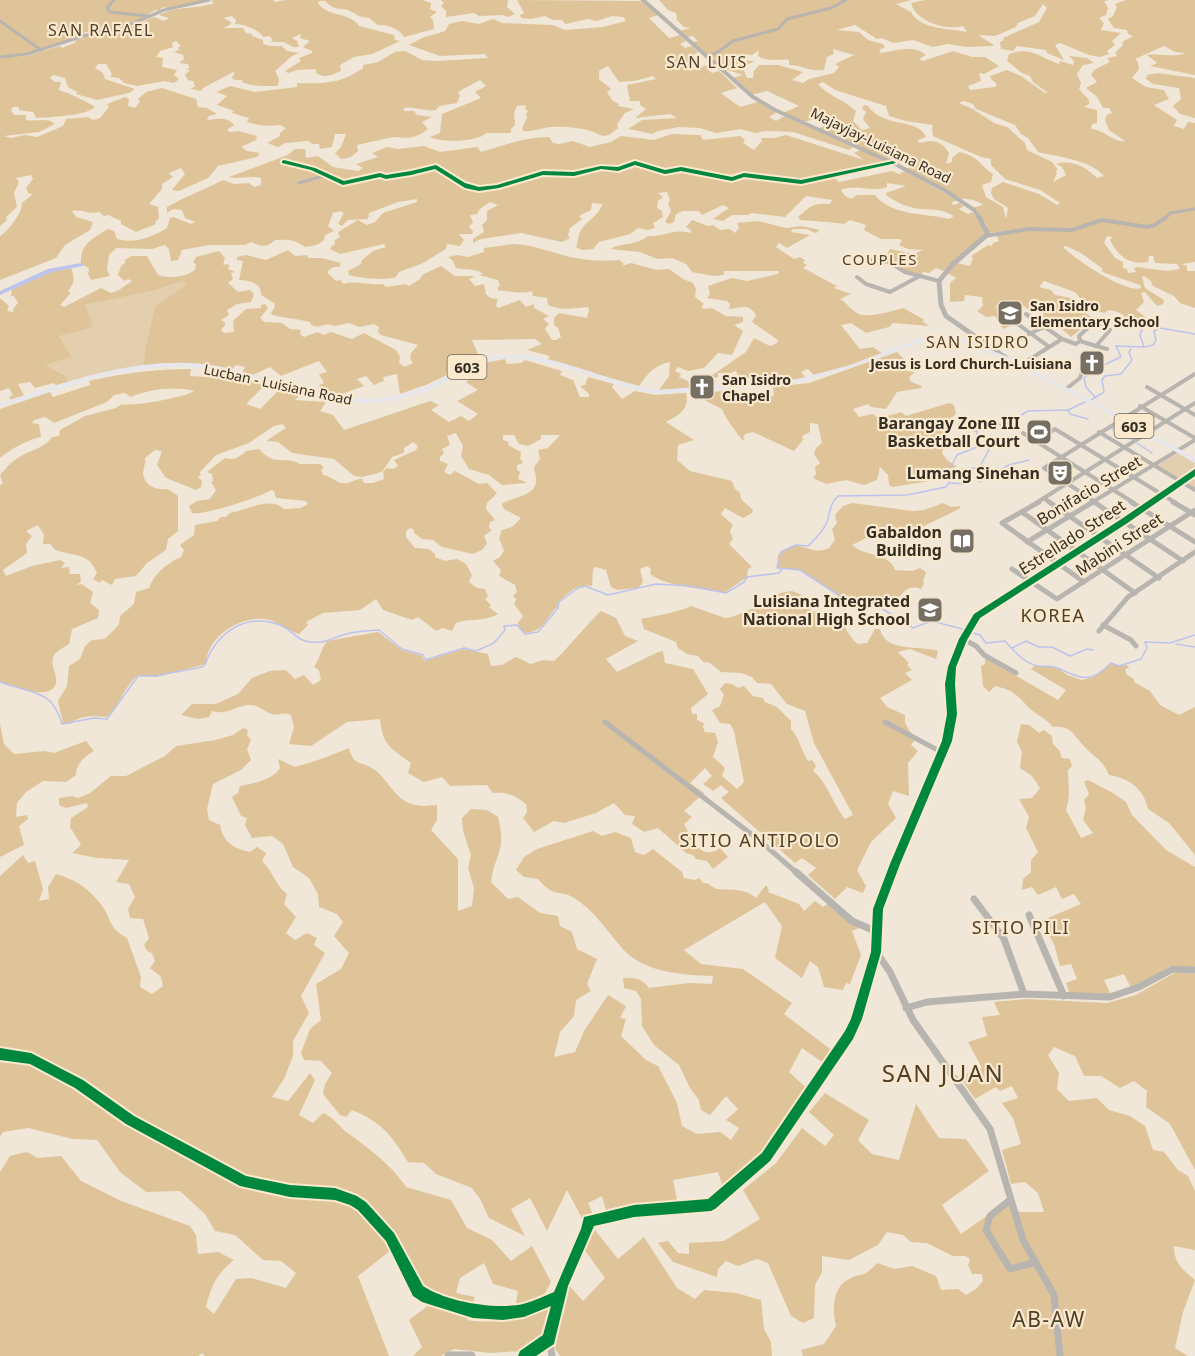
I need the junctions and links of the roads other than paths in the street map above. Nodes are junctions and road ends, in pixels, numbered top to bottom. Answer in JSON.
{"nodes":[{"id":1,"x":114,"y":0,"type":"edge"},
{"id":2,"x":209,"y":0,"type":"edge"},
{"id":3,"x":643,"y":0,"type":"edge"},
{"id":4,"x":846,"y":0,"type":"edge"},
{"id":5,"x":150,"y":16,"type":"junction"},
{"id":6,"x":0,"y":21,"type":"edge"},
{"id":7,"x":41,"y":50,"type":"junction"},
{"id":8,"x":0,"y":57,"type":"edge"},
{"id":9,"x":706,"y":57,"type":"junction"},
{"id":10,"x":285,"y":162,"type":"dead end"},
{"id":11,"x":892,"y":163,"type":"junction"},
{"id":12,"x":326,"y":175,"type":"junction"},
{"id":13,"x":299,"y":183,"type":"dead end"},
{"id":14,"x":1195,"y":209,"type":"edge"},
{"id":15,"x":985,"y":236,"type":"junction"},
{"id":16,"x":872,"y":260,"type":"dead end"},
{"id":17,"x":857,"y":277,"type":"dead end"},
{"id":18,"x":918,"y":277,"type":"junction"},
{"id":19,"x":939,"y":281,"type":"junction"},
{"id":20,"x":1004,"y":314,"type":"dead end"},
{"id":21,"x":1026,"y":314,"type":"dead end"},
{"id":22,"x":1044,"y":327,"type":"junction"},
{"id":23,"x":1029,"y":334,"type":"junction"},
{"id":24,"x":1062,"y":339,"type":"junction"},
{"id":25,"x":1080,"y":341,"type":"junction"},
{"id":26,"x":982,"y":344,"type":"junction"},
{"id":27,"x":1096,"y":345,"type":"junction"},
{"id":28,"x":1048,"y":346,"type":"junction"},
{"id":29,"x":1107,"y":349,"type":"dead end"},
{"id":30,"x":1006,"y":358,"type":"joint"},
{"id":31,"x":1019,"y":366,"type":"junction"},
{"id":32,"x":1084,"y":367,"type":"dead end"},
{"id":33,"x":1195,"y":374,"type":"edge"},
{"id":34,"x":1147,"y":387,"type":"dead end"},
{"id":35,"x":1066,"y":389,"type":"junction"},
{"id":36,"x":1159,"y":394,"type":"junction"},
{"id":37,"x":1089,"y":401,"type":"joint"},
{"id":38,"x":1195,"y":403,"type":"edge"},
{"id":39,"x":0,"y":405,"type":"edge"},
{"id":40,"x":1140,"y":406,"type":"junction"},
{"id":41,"x":1185,"y":410,"type":"junction"},
{"id":42,"x":1195,"y":416,"type":"edge"},
{"id":43,"x":1121,"y":418,"type":"junction"},
{"id":44,"x":1167,"y":422,"type":"junction"},
{"id":45,"x":1099,"y":432,"type":"junction"},
{"id":46,"x":1023,"y":433,"type":"dead end"},
{"id":47,"x":1148,"y":434,"type":"junction"},
{"id":48,"x":1195,"y":439,"type":"edge"},
{"id":49,"x":1036,"y":441,"type":"junction"},
{"id":50,"x":1079,"y":444,"type":"junction"},
{"id":51,"x":1125,"y":448,"type":"junction"},
{"id":52,"x":1178,"y":451,"type":"junction"},
{"id":53,"x":1061,"y":456,"type":"junction"},
{"id":54,"x":1105,"y":460,"type":"junction"},
{"id":55,"x":1195,"y":461,"type":"edge"},
{"id":56,"x":1155,"y":466,"type":"junction"},
{"id":57,"x":1088,"y":472,"type":"junction"},
{"id":58,"x":1195,"y":472,"type":"edge"},
{"id":59,"x":1134,"y":478,"type":"junction"},
{"id":60,"x":1182,"y":482,"type":"junction"},
{"id":61,"x":1068,"y":485,"type":"junction"},
{"id":62,"x":1115,"y":490,"type":"junction"},
{"id":63,"x":1195,"y":490,"type":"edge"},
{"id":64,"x":1162,"y":495,"type":"junction"},
{"id":65,"x":1045,"y":499,"type":"junction"},
{"id":66,"x":1095,"y":503,"type":"junction"},
{"id":67,"x":1142,"y":508,"type":"junction"},
{"id":68,"x":1022,"y":512,"type":"junction"},
{"id":69,"x":1194,"y":513,"type":"edge"},
{"id":70,"x":1071,"y":517,"type":"junction"},
{"id":71,"x":1123,"y":522,"type":"junction"},
{"id":72,"x":1171,"y":527,"type":"junction"},
{"id":73,"x":1048,"y":531,"type":"junction"},
{"id":74,"x":1100,"y":536,"type":"junction"},
{"id":75,"x":1151,"y":540,"type":"junction"},
{"id":76,"x":1027,"y":542,"type":"junction"},
{"id":77,"x":1195,"y":542,"type":"edge"},
{"id":78,"x":1077,"y":551,"type":"junction"},
{"id":79,"x":1195,"y":552,"type":"edge"},
{"id":80,"x":1126,"y":555,"type":"junction"},
{"id":81,"x":1183,"y":561,"type":"junction"},
{"id":82,"x":1058,"y":564,"type":"junction"},
{"id":83,"x":1012,"y":569,"type":"dead end"},
{"id":84,"x":1104,"y":570,"type":"junction"},
{"id":85,"x":1159,"y":578,"type":"junction"},
{"id":86,"x":1084,"y":582,"type":"junction"},
{"id":87,"x":1031,"y":583,"type":"junction"},
{"id":88,"x":1135,"y":593,"type":"junction"},
{"id":89,"x":1103,"y":626,"type":"junction"},
{"id":90,"x":1099,"y":631,"type":"dead end"},
{"id":91,"x":963,"y":639,"type":"junction"},
{"id":92,"x":1136,"y":646,"type":"dead end"},
{"id":93,"x":1016,"y":673,"type":"dead end"},
{"id":94,"x":605,"y":722,"type":"dead end"},
{"id":95,"x":885,"y":722,"type":"dead end"},
{"id":96,"x":943,"y":753,"type":"junction"},
{"id":97,"x":975,"y":899,"type":"dead end"},
{"id":98,"x":1029,"y":915,"type":"dead end"},
{"id":99,"x":875,"y":931,"type":"junction"},
{"id":100,"x":876,"y":952,"type":"junction"},
{"id":101,"x":1195,"y":970,"type":"edge"},
{"id":102,"x":1024,"y":994,"type":"junction"},
{"id":103,"x":1064,"y":996,"type":"junction"},
{"id":104,"x":906,"y":1008,"type":"junction"},
{"id":105,"x":0,"y":1054,"type":"edge"},
{"id":106,"x":1010,"y":1200,"type":"junction"},
{"id":107,"x":1036,"y":1262,"type":"junction"},
{"id":108,"x":560,"y":1296,"type":"junction"},
{"id":109,"x":549,"y":1339,"type":"junction"},
{"id":110,"x":449,"y":1356,"type":"edge"},
{"id":111,"x":471,"y":1356,"type":"edge"},
{"id":112,"x":525,"y":1356,"type":"edge"},
{"id":113,"x":552,"y":1356,"type":"edge"},
{"id":114,"x":1060,"y":1356,"type":"edge"}],
"edges":[{"from":1,"to":5,"type":"street"},
{"from":2,"to":5,"type":"street"},
{"from":3,"to":9,"type":"street","name":"Majayjay-Luisiana Road"},
{"from":4,"to":9,"type":"street"},
{"from":5,"to":7,"type":"street"},
{"from":6,"to":7,"type":"street"},
{"from":7,"to":8,"type":"street"},
{"from":9,"to":11,"type":"street","name":"Majayjay-Luisiana Road"},
{"from":10,"to":12,"type":"street"},
{"from":11,"to":12,"type":"street"},
{"from":11,"to":15,"type":"street","name":"Majayjay-Luisiana Road"},
{"from":12,"to":13,"type":"street"},
{"from":14,"to":15,"type":"street"},
{"from":15,"to":19,"type":"street"},
{"from":16,"to":18,"type":"street"},
{"from":17,"to":18,"type":"street"},
{"from":18,"to":19,"type":"street"},
{"from":19,"to":26,"type":"street"},
{"from":20,"to":23,"type":"street"},
{"from":21,"to":22,"type":"street"},
{"from":22,"to":23,"type":"street"},
{"from":22,"to":24,"type":"street"},
{"from":23,"to":28,"type":"street"},
{"from":24,"to":25,"type":"street"},
{"from":24,"to":28,"type":"street"},
{"from":25,"to":27,"type":"street"},
{"from":25,"to":27,"type":"street"},
{"from":26,"to":30,"type":"main road","number":"603"},
{"from":26,"to":39,"type":"main road","name":"Lucban - Luisiana Road","number":"603"},
{"from":27,"to":29,"type":"street"},
{"from":28,"to":31,"type":"street"},
{"from":30,"to":31,"type":"main road","number":"603"},
{"from":31,"to":35,"type":"main road","number":"603"},
{"from":32,"to":35,"type":"street"},
{"from":33,"to":36,"type":"street"},
{"from":34,"to":36,"type":"street"},
{"from":35,"to":37,"type":"main road","number":"603"},
{"from":36,"to":40,"type":"street"},
{"from":36,"to":41,"type":"street"},
{"from":37,"to":43,"type":"main road","number":"603"},
{"from":38,"to":41,"type":"street"},
{"from":40,"to":43,"type":"street"},
{"from":40,"to":44,"type":"street"},
{"from":41,"to":42,"type":"street"},
{"from":41,"to":44,"type":"street"},
{"from":43,"to":45,"type":"street"},
{"from":43,"to":47,"type":"main road","number":"603"},
{"from":44,"to":47,"type":"street"},
{"from":44,"to":48,"type":"street"},
{"from":45,"to":50,"type":"street"},
{"from":45,"to":51,"type":"street"},
{"from":46,"to":49,"type":"street"},
{"from":47,"to":51,"type":"street"},
{"from":47,"to":52,"type":"main road","number":"603"},
{"from":48,"to":52,"type":"street","name":"Bonifacio Street"},
{"from":49,"to":50,"type":"street"},
{"from":49,"to":53,"type":"street"},
{"from":50,"to":53,"type":"street"},
{"from":50,"to":54,"type":"street"},
{"from":51,"to":54,"type":"street"},
{"from":51,"to":56,"type":"street"},
{"from":52,"to":55,"type":"main road","number":"603"},
{"from":52,"to":56,"type":"street","name":"Bonifacio Street"},
{"from":53,"to":57,"type":"street"},
{"from":53,"to":61,"type":"street"},
{"from":54,"to":57,"type":"street"},
{"from":54,"to":59,"type":"street"},
{"from":56,"to":59,"type":"street","name":"Bonifacio Street"},
{"from":56,"to":60,"type":"street"},
{"from":57,"to":61,"type":"street"},
{"from":57,"to":62,"type":"street"},
{"from":58,"to":60,"type":"street","name":"Estrellado Street"},
{"from":59,"to":62,"type":"street","name":"Bonifacio Street"},
{"from":59,"to":64,"type":"street"},
{"from":60,"to":63,"type":"street"},
{"from":60,"to":64,"type":"street","name":"Estrellado Street"},
{"from":61,"to":65,"type":"street"},
{"from":61,"to":66,"type":"street"},
{"from":62,"to":66,"type":"street","name":"Bonifacio Street"},
{"from":62,"to":67,"type":"street"},
{"from":64,"to":67,"type":"street","name":"Estrellado Street"},
{"from":64,"to":69,"type":"street"},
{"from":65,"to":68,"type":"street"},
{"from":65,"to":70,"type":"street"},
{"from":66,"to":70,"type":"street","name":"Bonifacio Street"},
{"from":66,"to":71,"type":"street"},
{"from":67,"to":71,"type":"street","name":"Estrellado Street"},
{"from":67,"to":72,"type":"street"},
{"from":68,"to":73,"type":"street"},
{"from":68,"to":76,"type":"street"},
{"from":69,"to":72,"type":"street","name":"Mabini Street"},
{"from":70,"to":73,"type":"street","name":"Bonifacio Street"},
{"from":70,"to":74,"type":"street"},
{"from":71,"to":74,"type":"street","name":"Estrellado Street"},
{"from":71,"to":75,"type":"street"},
{"from":72,"to":75,"type":"street","name":"Mabini Street"},
{"from":72,"to":77,"type":"street"},
{"from":73,"to":76,"type":"street","name":"Bonifacio Street"},
{"from":73,"to":78,"type":"street"},
{"from":74,"to":78,"type":"street","name":"Estrellado Street"},
{"from":74,"to":80,"type":"street"},
{"from":75,"to":80,"type":"street","name":"Mabini Street"},
{"from":75,"to":81,"type":"street"},
{"from":76,"to":82,"type":"street"},
{"from":78,"to":82,"type":"street","name":"Estrellado Street"},
{"from":78,"to":84,"type":"street"},
{"from":79,"to":81,"type":"street"},
{"from":80,"to":84,"type":"street","name":"Mabini Street"},
{"from":80,"to":85,"type":"street"},
{"from":81,"to":85,"type":"street"},
{"from":82,"to":86,"type":"street"},
{"from":82,"to":87,"type":"street","name":"Estrellado Street"},
{"from":83,"to":87,"type":"street"},
{"from":84,"to":86,"type":"street","name":"Mabini Street"},
{"from":84,"to":88,"type":"street"},
{"from":85,"to":88,"type":"street"},
{"from":86,"to":87,"type":"street","name":"Mabini Street"},
{"from":87,"to":91,"type":"street","name":"Estrellado Street"},
{"from":88,"to":89,"type":"street"},
{"from":89,"to":90,"type":"street"},
{"from":89,"to":92,"type":"street"},
{"from":91,"to":93,"type":"street"},
{"from":91,"to":96,"type":"street","name":"Estrellado Street"},
{"from":94,"to":99,"type":"street"},
{"from":95,"to":96,"type":"street"},
{"from":96,"to":99,"type":"street","name":"Estrellado Street"},
{"from":97,"to":102,"type":"street"},
{"from":98,"to":103,"type":"street"},
{"from":99,"to":100,"type":"street","name":"Estrellado Street"},
{"from":100,"to":104,"type":"street"},
{"from":100,"to":108,"type":"street","name":"Estrellado Street"},
{"from":101,"to":103,"type":"street"},
{"from":102,"to":103,"type":"street"},
{"from":102,"to":104,"type":"street"},
{"from":104,"to":106,"type":"street"},
{"from":105,"to":108,"type":"street"},
{"from":106,"to":107,"type":"street"},
{"from":106,"to":107,"type":"street"},
{"from":107,"to":114,"type":"street"},
{"from":108,"to":109,"type":"street"},
{"from":109,"to":112,"type":"street"},
{"from":109,"to":113,"type":"street"},
{"from":110,"to":111,"type":"street"}]}
